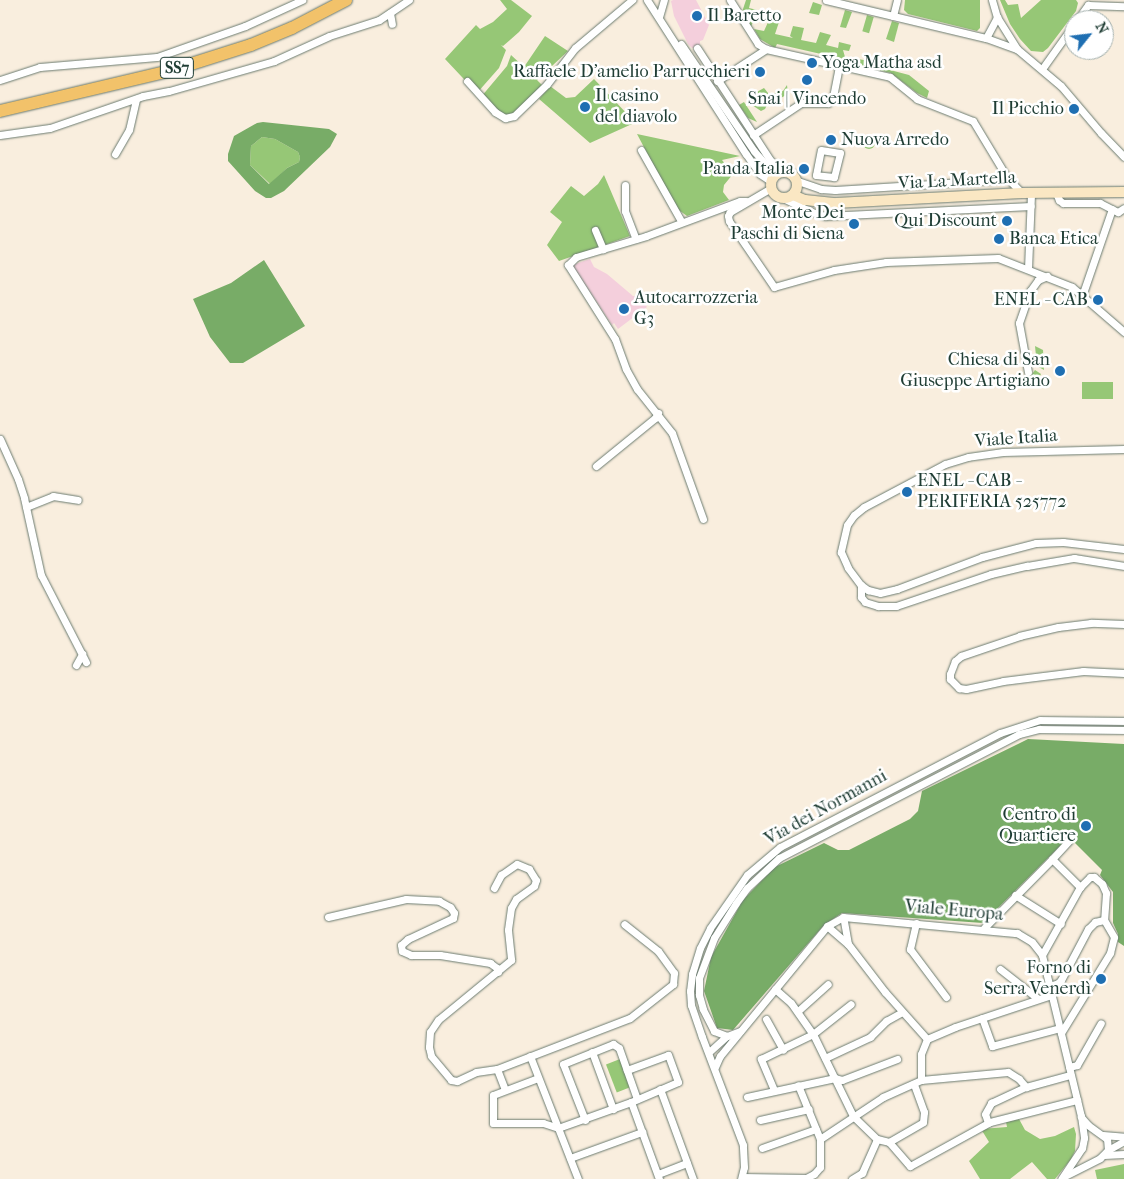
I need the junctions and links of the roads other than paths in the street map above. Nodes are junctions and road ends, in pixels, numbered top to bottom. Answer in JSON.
{"nodes":[{"id":1,"x":302,"y":0,"type":"edge"},
{"id":2,"x":346,"y":0,"type":"edge"},
{"id":3,"x":409,"y":0,"type":"edge"},
{"id":4,"x":632,"y":0,"type":"edge"},
{"id":5,"x":647,"y":0,"type":"edge"},
{"id":6,"x":664,"y":0,"type":"edge"},
{"id":7,"x":730,"y":0,"type":"edge"},
{"id":8,"x":826,"y":0,"type":"edge"},
{"id":9,"x":897,"y":0,"type":"edge"},
{"id":10,"x":992,"y":0,"type":"edge"},
{"id":11,"x":1086,"y":3,"type":"edge"},
{"id":12,"x":1124,"y":6,"type":"edge"},
{"id":13,"x":390,"y":13,"type":"junction"},
{"id":14,"x":893,"y":16,"type":"junction"},
{"id":15,"x":659,"y":17,"type":"junction"},
{"id":16,"x":997,"y":17,"type":"junction"},
{"id":17,"x":392,"y":24,"type":"dead end"},
{"id":18,"x":986,"y":38,"type":"junction"},
{"id":19,"x":1064,"y":38,"type":"edge"},
{"id":20,"x":698,"y":48,"type":"dead end"},
{"id":21,"x":766,"y":49,"type":"junction"},
{"id":22,"x":1017,"y":49,"type":"junction"},
{"id":23,"x":839,"y":66,"type":"junction"},
{"id":24,"x":1042,"y":69,"type":"junction"},
{"id":25,"x":0,"y":80,"type":"edge"},
{"id":26,"x":467,"y":81,"type":"dead end"},
{"id":27,"x":717,"y":81,"type":"junction"},
{"id":28,"x":136,"y":98,"type":"junction"},
{"id":29,"x":0,"y":111,"type":"edge"},
{"id":30,"x":50,"y":128,"type":"junction"},
{"id":31,"x":0,"y":134,"type":"edge"},
{"id":32,"x":753,"y":135,"type":"junction"},
{"id":33,"x":48,"y":138,"type":"dead end"},
{"id":34,"x":641,"y":150,"type":"dead end"},
{"id":35,"x":115,"y":154,"type":"dead end"},
{"id":36,"x":1124,"y":156,"type":"edge"},
{"id":37,"x":827,"y":178,"type":"joint"},
{"id":38,"x":776,"y":179,"type":"junction"},
{"id":39,"x":1008,"y":179,"type":"junction"},
{"id":40,"x":795,"y":180,"type":"junction"},
{"id":41,"x":625,"y":185,"type":"dead end"},
{"id":42,"x":1124,"y":192,"type":"edge"},
{"id":43,"x":1056,"y":193,"type":"junction"},
{"id":44,"x":1027,"y":194,"type":"junction"},
{"id":45,"x":791,"y":198,"type":"junction"},
{"id":46,"x":749,"y":201,"type":"junction"},
{"id":47,"x":818,"y":202,"type":"junction"},
{"id":48,"x":1031,"y":206,"type":"junction"},
{"id":49,"x":1124,"y":208,"type":"edge"},
{"id":50,"x":1112,"y":209,"type":"junction"},
{"id":51,"x":812,"y":212,"type":"junction"},
{"id":52,"x":681,"y":221,"type":"junction"},
{"id":53,"x":595,"y":230,"type":"dead end"},
{"id":54,"x":636,"y":239,"type":"junction"},
{"id":55,"x":603,"y":249,"type":"junction"},
{"id":56,"x":1030,"y":251,"type":"junction"},
{"id":57,"x":1009,"y":261,"type":"junction"},
{"id":58,"x":1028,"y":269,"type":"junction"},
{"id":59,"x":1047,"y":276,"type":"junction"},
{"id":60,"x":1082,"y":296,"type":"junction"},
{"id":61,"x":1124,"y":332,"type":"edge"},
{"id":62,"x":1028,"y":372,"type":"dead end"},
{"id":63,"x":658,"y":413,"type":"junction"},
{"id":64,"x":0,"y":439,"type":"edge"},
{"id":65,"x":1124,"y":449,"type":"edge"},
{"id":66,"x":596,"y":466,"type":"dead end"},
{"id":67,"x":78,"y":500,"type":"dead end"},
{"id":68,"x":26,"y":507,"type":"junction"},
{"id":69,"x":703,"y":519,"type":"dead end"},
{"id":70,"x":1124,"y":550,"type":"edge"},
{"id":71,"x":1124,"y":566,"type":"edge"},
{"id":72,"x":861,"y":585,"type":"junction"},
{"id":73,"x":1124,"y":624,"type":"edge"},
{"id":74,"x":82,"y":654,"type":"junction"},
{"id":75,"x":86,"y":662,"type":"dead end"},
{"id":76,"x":76,"y":665,"type":"dead end"},
{"id":77,"x":1124,"y":673,"type":"edge"},
{"id":78,"x":1124,"y":721,"type":"edge"},
{"id":79,"x":1124,"y":730,"type":"edge"},
{"id":80,"x":1069,"y":841,"type":"dead end"},
{"id":81,"x":1052,"y":858,"type":"junction"},
{"id":82,"x":494,"y":888,"type":"dead end"},
{"id":83,"x":1080,"y":888,"type":"junction"},
{"id":84,"x":1015,"y":895,"type":"junction"},
{"id":85,"x":328,"y":917,"type":"dead end"},
{"id":86,"x":843,"y":917,"type":"junction"},
{"id":87,"x":1104,"y":920,"type":"junction"},
{"id":88,"x":916,"y":923,"type":"junction"},
{"id":89,"x":624,"y":924,"type":"dead end"},
{"id":90,"x":1061,"y":924,"type":"junction"},
{"id":91,"x":828,"y":926,"type":"junction"},
{"id":92,"x":984,"y":928,"type":"junction"},
{"id":93,"x":848,"y":944,"type":"junction"},
{"id":94,"x":1042,"y":955,"type":"junction"},
{"id":95,"x":1000,"y":969,"type":"dead end"},
{"id":96,"x":498,"y":972,"type":"junction"},
{"id":97,"x":828,"y":984,"type":"dead end"},
{"id":98,"x":1049,"y":986,"type":"junction"},
{"id":99,"x":775,"y":989,"type":"junction"},
{"id":100,"x":1052,"y":995,"type":"junction"},
{"id":101,"x":946,"y":997,"type":"dead end"},
{"id":102,"x":1037,"y":998,"type":"junction"},
{"id":103,"x":851,"y":1004,"type":"dead end"},
{"id":104,"x":798,"y":1011,"type":"junction"},
{"id":105,"x":902,"y":1012,"type":"junction"},
{"id":106,"x":982,"y":1018,"type":"junction"},
{"id":107,"x":766,"y":1019,"type":"dead end"},
{"id":108,"x":1101,"y":1023,"type":"dead end"},
{"id":109,"x":1060,"y":1030,"type":"junction"},
{"id":110,"x":740,"y":1031,"type":"junction"},
{"id":111,"x":813,"y":1034,"type":"junction"},
{"id":112,"x":726,"y":1036,"type":"junction"},
{"id":113,"x":928,"y":1039,"type":"junction"},
{"id":114,"x":783,"y":1050,"type":"junction"},
{"id":115,"x":592,"y":1052,"type":"junction"},
{"id":116,"x":709,"y":1052,"type":"junction"},
{"id":117,"x":530,"y":1056,"type":"junction"},
{"id":118,"x":825,"y":1058,"type":"junction"},
{"id":119,"x":897,"y":1059,"type":"dead end"},
{"id":120,"x":715,"y":1067,"type":"junction"},
{"id":121,"x":497,"y":1069,"type":"junction"},
{"id":122,"x":628,"y":1070,"type":"junction"},
{"id":123,"x":1070,"y":1071,"type":"junction"},
{"id":124,"x":538,"y":1078,"type":"junction"},
{"id":125,"x":835,"y":1078,"type":"junction"},
{"id":126,"x":918,"y":1082,"type":"junction"},
{"id":127,"x":798,"y":1084,"type":"junction"},
{"id":128,"x":1026,"y":1087,"type":"junction"},
{"id":129,"x":660,"y":1089,"type":"junction"},
{"id":130,"x":505,"y":1090,"type":"junction"},
{"id":131,"x":774,"y":1090,"type":"junction"},
{"id":132,"x":748,"y":1097,"type":"dead end"},
{"id":133,"x":1077,"y":1100,"type":"junction"},
{"id":134,"x":634,"y":1101,"type":"junction"},
{"id":135,"x":613,"y":1109,"type":"junction"},
{"id":136,"x":810,"y":1109,"type":"junction"},
{"id":137,"x":853,"y":1116,"type":"junction"},
{"id":138,"x":1081,"y":1116,"type":"junction"},
{"id":139,"x":584,"y":1120,"type":"junction"},
{"id":140,"x":760,"y":1120,"type":"dead end"},
{"id":141,"x":988,"y":1123,"type":"junction"},
{"id":142,"x":558,"y":1128,"type":"junction"},
{"id":143,"x":816,"y":1128,"type":"junction"},
{"id":144,"x":642,"y":1132,"type":"junction"},
{"id":145,"x":1100,"y":1134,"type":"junction"},
{"id":146,"x":1124,"y":1137,"type":"edge"},
{"id":147,"x":820,"y":1138,"type":"junction"},
{"id":148,"x":1084,"y":1138,"type":"junction"},
{"id":149,"x":877,"y":1139,"type":"junction"},
{"id":150,"x":1124,"y":1141,"type":"edge"},
{"id":151,"x":890,"y":1142,"type":"junction"},
{"id":152,"x":762,"y":1148,"type":"dead end"},
{"id":153,"x":1082,"y":1148,"type":"junction"},
{"id":154,"x":1106,"y":1152,"type":"junction"},
{"id":155,"x":1124,"y":1154,"type":"edge"},
{"id":156,"x":570,"y":1158,"type":"junction"},
{"id":157,"x":1094,"y":1159,"type":"junction"},
{"id":158,"x":687,"y":1163,"type":"junction"},
{"id":159,"x":658,"y":1177,"type":"edge"},
{"id":160,"x":815,"y":1177,"type":"edge"},
{"id":161,"x":742,"y":1178,"type":"edge"},
{"id":162,"x":788,"y":1178,"type":"edge"},
{"id":163,"x":1062,"y":1178,"type":"edge"},
{"id":164,"x":578,"y":1179,"type":"edge"},
{"id":165,"x":694,"y":1179,"type":"edge"},
{"id":166,"x":852,"y":1179,"type":"edge"}],
"edges":[{"from":1,"to":25,"type":"street"},
{"from":2,"to":29,"type":"highway","number":"SS7"},
{"from":3,"to":13,"type":"street"},
{"from":4,"to":26,"type":"street"},
{"from":5,"to":15,"type":"street"},
{"from":6,"to":15,"type":"street"},
{"from":7,"to":21,"type":"street"},
{"from":8,"to":14,"type":"street"},
{"from":9,"to":14,"type":"street"},
{"from":10,"to":16,"type":"street"},
{"from":11,"to":12,"type":"street"},
{"from":13,"to":17,"type":"street"},
{"from":13,"to":28,"type":"street"},
{"from":14,"to":18,"type":"street"},
{"from":15,"to":38,"type":"street"},
{"from":16,"to":18,"type":"street"},
{"from":16,"to":22,"type":"street"},
{"from":18,"to":22,"type":"street"},
{"from":19,"to":24,"type":"street"},
{"from":20,"to":27,"type":"street"},
{"from":21,"to":23,"type":"street"},
{"from":21,"to":27,"type":"street"},
{"from":22,"to":24,"type":"street"},
{"from":23,"to":32,"type":"street"},
{"from":23,"to":39,"type":"street"},
{"from":24,"to":36,"type":"street"},
{"from":27,"to":32,"type":"street"},
{"from":28,"to":30,"type":"street"},
{"from":28,"to":35,"type":"street"},
{"from":30,"to":31,"type":"street"},
{"from":30,"to":33,"type":"street"},
{"from":32,"to":38,"type":"street"},
{"from":34,"to":52,"type":"street"},
{"from":37,"to":37,"type":"street"},
{"from":38,"to":40,"type":"street"},
{"from":38,"to":45,"type":"street"},
{"from":38,"to":46,"type":"street"},
{"from":39,"to":40,"type":"street"},
{"from":39,"to":44,"type":"street"},
{"from":40,"to":45,"type":"street"},
{"from":41,"to":54,"type":"street"},
{"from":42,"to":43,"type":"street","name":"Via La Martella"},
{"from":43,"to":44,"type":"street","name":"Via La Martella"},
{"from":43,"to":50,"type":"street"},
{"from":44,"to":47,"type":"street","name":"Via La Martella"},
{"from":44,"to":48,"type":"street"},
{"from":45,"to":47,"type":"street","name":"Via La Martella"},
{"from":45,"to":51,"type":"street"},
{"from":46,"to":52,"type":"street"},
{"from":46,"to":57,"type":"street"},
{"from":47,"to":51,"type":"street"},
{"from":48,"to":51,"type":"street"},
{"from":48,"to":56,"type":"street"},
{"from":49,"to":50,"type":"street"},
{"from":50,"to":60,"type":"street"},
{"from":52,"to":54,"type":"street"},
{"from":53,"to":55,"type":"street"},
{"from":54,"to":55,"type":"street"},
{"from":55,"to":63,"type":"street"},
{"from":56,"to":57,"type":"street"},
{"from":56,"to":58,"type":"street"},
{"from":57,"to":58,"type":"street"},
{"from":58,"to":59,"type":"street"},
{"from":59,"to":60,"type":"street"},
{"from":59,"to":62,"type":"street"},
{"from":60,"to":61,"type":"street"},
{"from":63,"to":66,"type":"street"},
{"from":63,"to":69,"type":"street"},
{"from":64,"to":68,"type":"street"},
{"from":65,"to":72,"type":"street","name":"Viale Italia"},
{"from":67,"to":68,"type":"street"},
{"from":68,"to":74,"type":"street"},
{"from":70,"to":72,"type":"street"},
{"from":71,"to":72,"type":"street","name":"Viale Italia"},
{"from":73,"to":77,"type":"street"},
{"from":74,"to":75,"type":"street"},
{"from":74,"to":76,"type":"street"},
{"from":78,"to":116,"type":"street","name":"Via dei Normanni"},
{"from":79,"to":112,"type":"street","name":"Via dei Normanni"},
{"from":80,"to":81,"type":"street"},
{"from":81,"to":83,"type":"street"},
{"from":81,"to":84,"type":"street"},
{"from":82,"to":96,"type":"street"},
{"from":83,"to":87,"type":"street"},
{"from":83,"to":90,"type":"street"},
{"from":84,"to":90,"type":"street"},
{"from":84,"to":92,"type":"street"},
{"from":85,"to":96,"type":"street"},
{"from":86,"to":88,"type":"street","name":"Viale Europa"},
{"from":86,"to":91,"type":"street"},
{"from":86,"to":93,"type":"street"},
{"from":87,"to":98,"type":"street"},
{"from":87,"to":109,"type":"street"},
{"from":88,"to":92,"type":"street","name":"Viale Europa"},
{"from":88,"to":101,"type":"street"},
{"from":89,"to":117,"type":"street"},
{"from":90,"to":94,"type":"street"},
{"from":91,"to":93,"type":"street"},
{"from":91,"to":99,"type":"street"},
{"from":92,"to":94,"type":"street","name":"Viale Europa"},
{"from":93,"to":105,"type":"street"},
{"from":94,"to":98,"type":"street"},
{"from":95,"to":102,"type":"street"},
{"from":96,"to":121,"type":"street"},
{"from":97,"to":104,"type":"street"},
{"from":98,"to":100,"type":"street"},
{"from":99,"to":104,"type":"street"},
{"from":99,"to":110,"type":"street"},
{"from":100,"to":102,"type":"street"},
{"from":100,"to":109,"type":"street"},
{"from":102,"to":106,"type":"street"},
{"from":103,"to":111,"type":"street"},
{"from":104,"to":111,"type":"street"},
{"from":105,"to":113,"type":"street"},
{"from":105,"to":118,"type":"street"},
{"from":106,"to":109,"type":"street"},
{"from":106,"to":113,"type":"street"},
{"from":107,"to":114,"type":"street"},
{"from":108,"to":123,"type":"street"},
{"from":109,"to":123,"type":"street"},
{"from":110,"to":112,"type":"street"},
{"from":110,"to":120,"type":"street"},
{"from":111,"to":114,"type":"street"},
{"from":111,"to":118,"type":"street"},
{"from":112,"to":116,"type":"street"},
{"from":113,"to":126,"type":"street"},
{"from":114,"to":131,"type":"street"},
{"from":115,"to":122,"type":"street"},
{"from":115,"to":135,"type":"street"},
{"from":115,"to":139,"type":"street"},
{"from":116,"to":120,"type":"street","name":"Via dei Normanni"},
{"from":117,"to":121,"type":"street"},
{"from":117,"to":124,"type":"street"},
{"from":118,"to":125,"type":"street"},
{"from":119,"to":125,"type":"street"},
{"from":120,"to":161,"type":"street"},
{"from":121,"to":130,"type":"street"},
{"from":122,"to":129,"type":"street"},
{"from":122,"to":134,"type":"street"},
{"from":123,"to":128,"type":"street"},
{"from":123,"to":133,"type":"street"},
{"from":124,"to":130,"type":"street"},
{"from":124,"to":142,"type":"street"},
{"from":125,"to":127,"type":"street"},
{"from":125,"to":137,"type":"street"},
{"from":126,"to":128,"type":"street"},
{"from":126,"to":137,"type":"street"},
{"from":126,"to":151,"type":"street"},
{"from":127,"to":131,"type":"street"},
{"from":127,"to":136,"type":"street"},
{"from":128,"to":141,"type":"street"},
{"from":129,"to":134,"type":"street"},
{"from":129,"to":158,"type":"street"},
{"from":130,"to":142,"type":"street"},
{"from":131,"to":132,"type":"street"},
{"from":133,"to":138,"type":"street"},
{"from":133,"to":141,"type":"street"},
{"from":134,"to":135,"type":"street"},
{"from":134,"to":144,"type":"street"},
{"from":135,"to":139,"type":"street"},
{"from":136,"to":140,"type":"street"},
{"from":136,"to":143,"type":"street"},
{"from":137,"to":147,"type":"street"},
{"from":137,"to":149,"type":"street"},
{"from":138,"to":145,"type":"street"},
{"from":138,"to":148,"type":"street"},
{"from":139,"to":142,"type":"street"},
{"from":141,"to":151,"type":"street"},
{"from":142,"to":156,"type":"street"},
{"from":143,"to":147,"type":"street"},
{"from":143,"to":152,"type":"street"},
{"from":144,"to":156,"type":"street"},
{"from":144,"to":159,"type":"street"},
{"from":145,"to":146,"type":"street"},
{"from":145,"to":148,"type":"street"},
{"from":145,"to":154,"type":"street"},
{"from":147,"to":160,"type":"street"},
{"from":148,"to":153,"type":"street"},
{"from":149,"to":151,"type":"street"},
{"from":149,"to":166,"type":"street"},
{"from":150,"to":154,"type":"street"},
{"from":153,"to":157,"type":"street"},
{"from":153,"to":163,"type":"street"},
{"from":154,"to":155,"type":"street"},
{"from":154,"to":157,"type":"street"},
{"from":156,"to":164,"type":"street"},
{"from":157,"to":163,"type":"street"},
{"from":158,"to":159,"type":"street"},
{"from":158,"to":165,"type":"street"},
{"from":160,"to":162,"type":"street"},
{"from":161,"to":162,"type":"street"}]}
